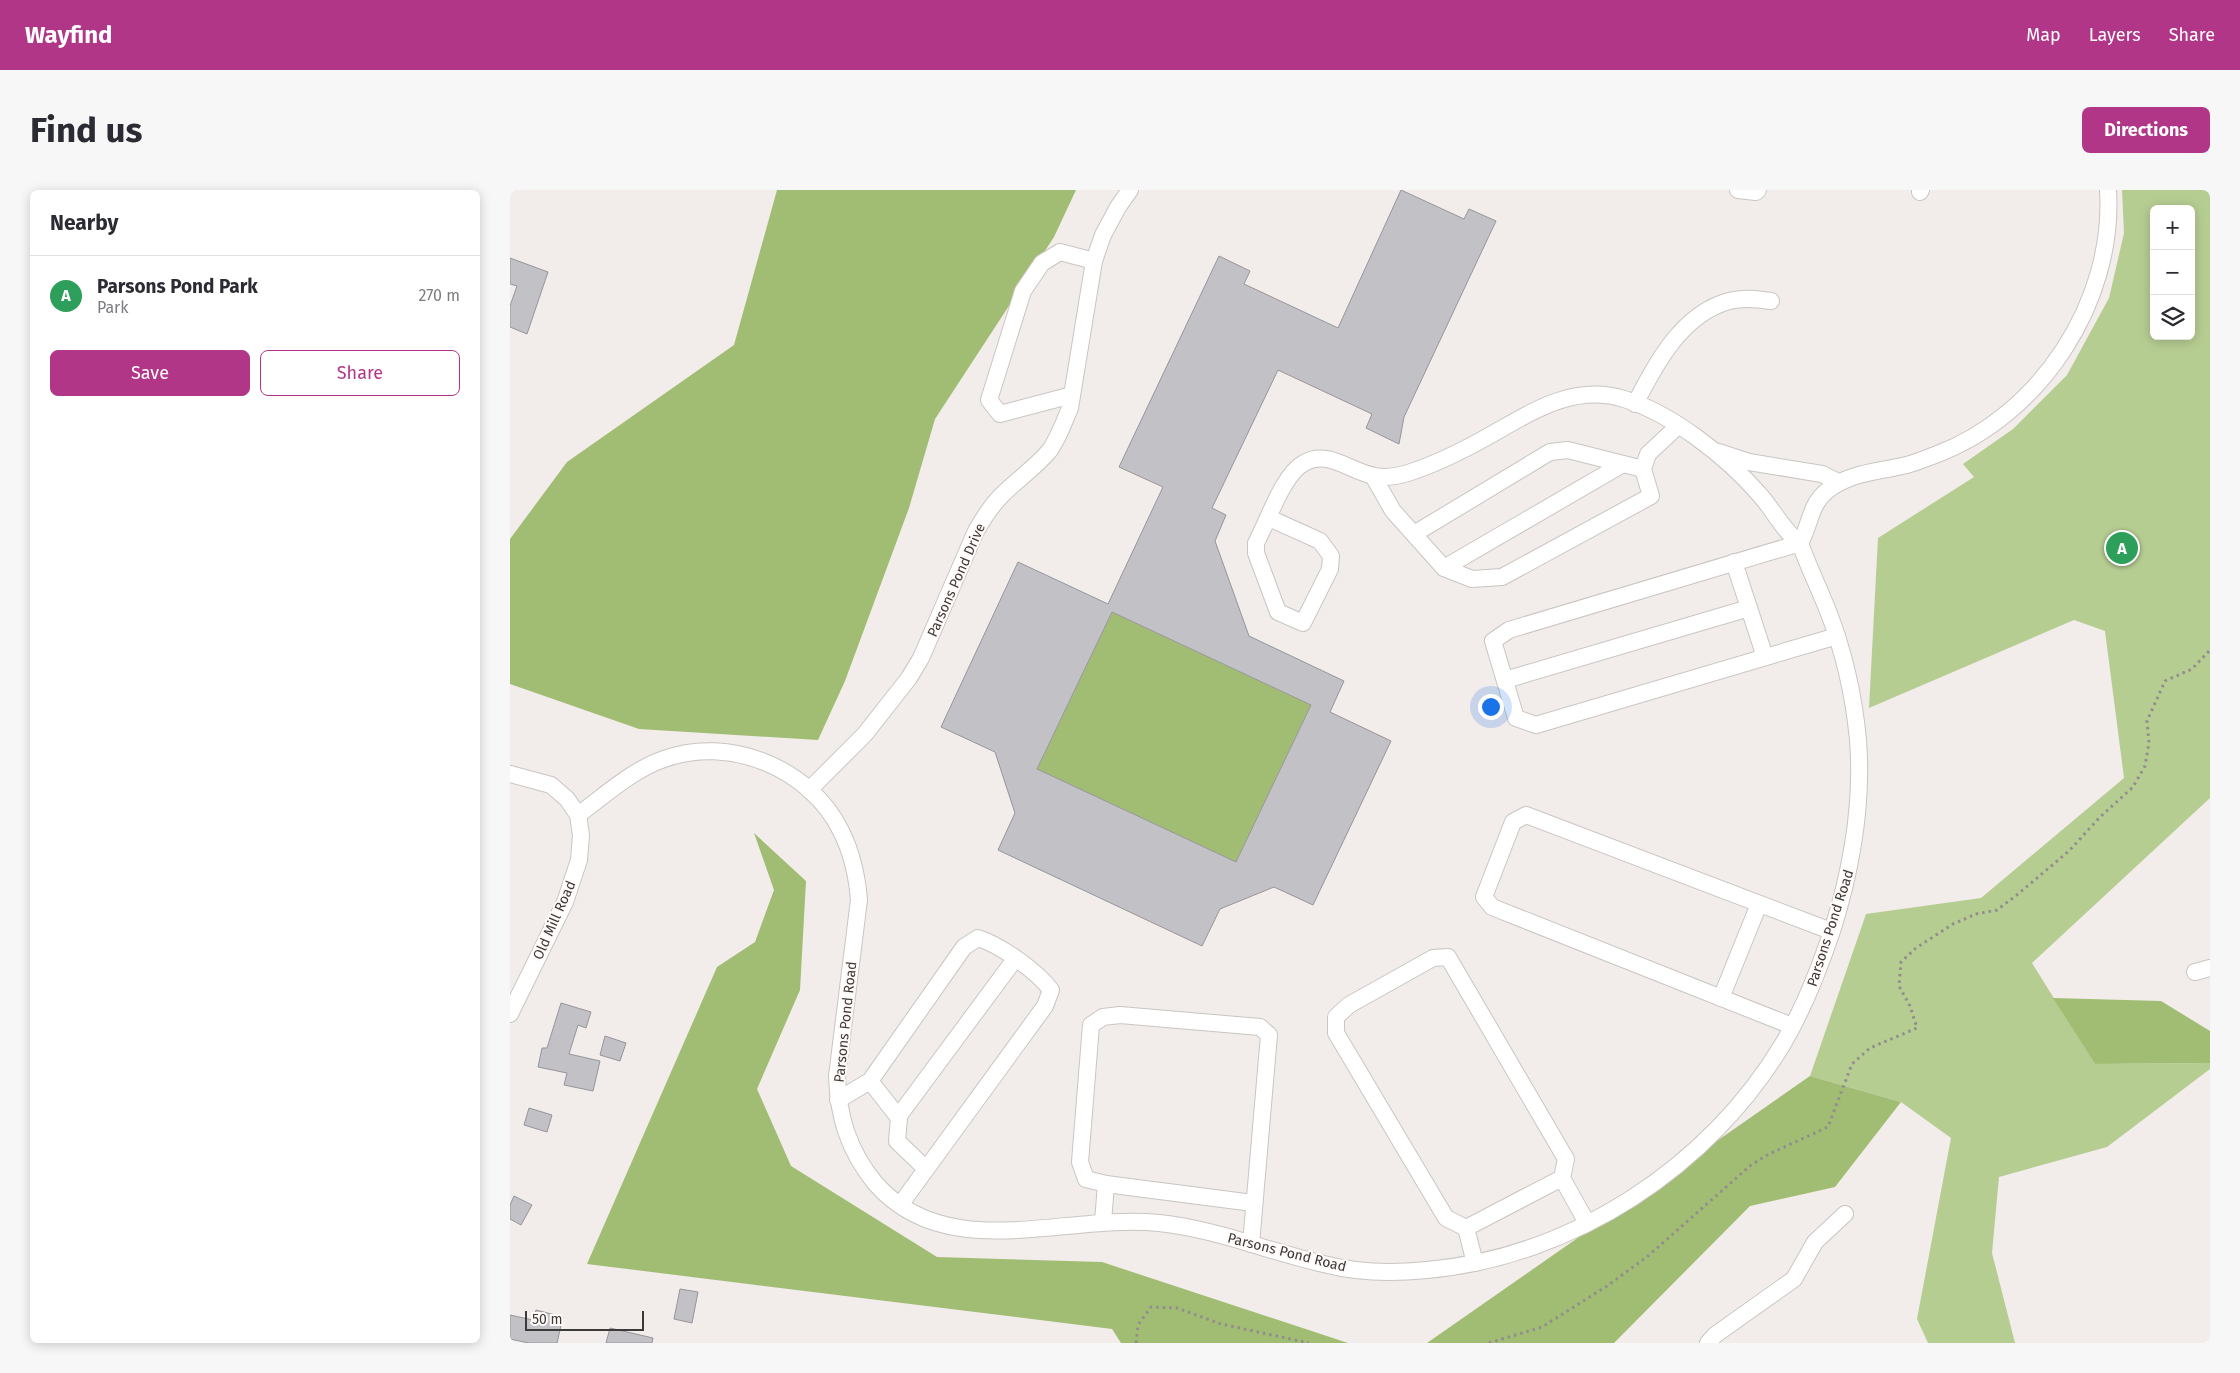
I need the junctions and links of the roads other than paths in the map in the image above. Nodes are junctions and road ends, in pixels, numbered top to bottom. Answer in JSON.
{"nodes":[{"id":1,"x":1130,"y":190,"type":"edge"},
{"id":2,"x":1738,"y":190,"type":"edge"},
{"id":3,"x":1758,"y":190,"type":"edge"},
{"id":4,"x":2108,"y":190,"type":"edge"},
{"id":5,"x":1094,"y":261,"type":"junction"},
{"id":6,"x":1772,"y":301,"type":"dead end"},
{"id":7,"x":1072,"y":396,"type":"junction"},
{"id":8,"x":1635,"y":404,"type":"junction"},
{"id":9,"x":1678,"y":426,"type":"junction"},
{"id":10,"x":1710,"y":448,"type":"junction"},
{"id":11,"x":1623,"y":464,"type":"junction"},
{"id":12,"x":1643,"y":469,"type":"junction"},
{"id":13,"x":1373,"y":476,"type":"junction"},
{"id":14,"x":1838,"y":482,"type":"junction"},
{"id":15,"x":1269,"y":518,"type":"junction"},
{"id":16,"x":1414,"y":534,"type":"junction"},
{"id":17,"x":1800,"y":542,"type":"junction"},
{"id":18,"x":1734,"y":562,"type":"junction"},
{"id":19,"x":1444,"y":568,"type":"junction"},
{"id":20,"x":1749,"y":608,"type":"junction"},
{"id":21,"x":1836,"y":636,"type":"junction"},
{"id":22,"x":1765,"y":657,"type":"junction"},
{"id":23,"x":1505,"y":680,"type":"junction"},
{"id":24,"x":510,"y":774,"type":"edge"},
{"id":25,"x":809,"y":790,"type":"junction"},
{"id":26,"x":578,"y":815,"type":"junction"},
{"id":27,"x":1759,"y":904,"type":"junction"},
{"id":28,"x":1831,"y":931,"type":"junction"},
{"id":29,"x":1015,"y":959,"type":"junction"},
{"id":30,"x":1721,"y":998,"type":"junction"},
{"id":31,"x":510,"y":1014,"type":"edge"},
{"id":32,"x":1792,"y":1026,"type":"junction"},
{"id":33,"x":870,"y":1081,"type":"junction"},
{"id":34,"x":838,"y":1100,"type":"junction"},
{"id":35,"x":898,"y":1117,"type":"junction"},
{"id":36,"x":926,"y":1170,"type":"junction"},
{"id":37,"x":1562,"y":1178,"type":"junction"},
{"id":38,"x":1106,"y":1184,"type":"junction"},
{"id":39,"x":1253,"y":1203,"type":"junction"},
{"id":40,"x":900,"y":1205,"type":"junction"},
{"id":41,"x":1844,"y":1214,"type":"dead end"},
{"id":42,"x":1103,"y":1222,"type":"junction"},
{"id":43,"x":1587,"y":1223,"type":"junction"},
{"id":44,"x":1466,"y":1228,"type":"junction"},
{"id":45,"x":1251,"y":1244,"type":"junction"},
{"id":46,"x":1475,"y":1263,"type":"junction"},
{"id":47,"x":1708,"y":1343,"type":"edge"}],
"edges":[{"from":1,"to":5,"type":"street","name":"Parsons Pond Drive"},
{"from":2,"to":3,"type":"street"},
{"from":4,"to":14,"type":"street"},
{"from":5,"to":7,"type":"street","name":"Parsons Pond Drive"},
{"from":5,"to":7,"type":"street"},
{"from":6,"to":8,"type":"street"},
{"from":7,"to":25,"type":"street","name":"Parsons Pond Drive"},
{"from":8,"to":9,"type":"street"},
{"from":8,"to":13,"type":"street"},
{"from":9,"to":10,"type":"street"},
{"from":9,"to":12,"type":"street"},
{"from":10,"to":14,"type":"street"},
{"from":10,"to":17,"type":"street"},
{"from":11,"to":12,"type":"street"},
{"from":11,"to":16,"type":"street"},
{"from":11,"to":19,"type":"street"},
{"from":12,"to":19,"type":"street"},
{"from":13,"to":15,"type":"street"},
{"from":13,"to":16,"type":"street"},
{"from":14,"to":17,"type":"street"},
{"from":15,"to":15,"type":"street"},
{"from":16,"to":19,"type":"street"},
{"from":17,"to":18,"type":"street"},
{"from":17,"to":21,"type":"street","name":"Parsons Pond Road"},
{"from":18,"to":20,"type":"street"},
{"from":18,"to":23,"type":"street"},
{"from":20,"to":22,"type":"street"},
{"from":20,"to":23,"type":"street"},
{"from":21,"to":22,"type":"street"},
{"from":21,"to":28,"type":"street","name":"Parsons Pond Road"},
{"from":22,"to":23,"type":"street"},
{"from":24,"to":26,"type":"street"},
{"from":25,"to":26,"type":"street","name":"Parsons Pond Road"},
{"from":25,"to":34,"type":"street","name":"Parsons Pond Road"},
{"from":26,"to":31,"type":"street","name":"Old Mill Road"},
{"from":27,"to":28,"type":"street"},
{"from":27,"to":30,"type":"street"},
{"from":27,"to":30,"type":"street"},
{"from":28,"to":32,"type":"street","name":"Parsons Pond Road"},
{"from":29,"to":33,"type":"street"},
{"from":29,"to":35,"type":"street"},
{"from":29,"to":36,"type":"street"},
{"from":30,"to":32,"type":"street"},
{"from":32,"to":43,"type":"street","name":"Parsons Pond Road"},
{"from":33,"to":34,"type":"street"},
{"from":33,"to":35,"type":"street"},
{"from":34,"to":40,"type":"street","name":"Parsons Pond Road"},
{"from":35,"to":36,"type":"street"},
{"from":36,"to":40,"type":"street"},
{"from":37,"to":43,"type":"street"},
{"from":37,"to":44,"type":"street"},
{"from":37,"to":44,"type":"street"},
{"from":38,"to":39,"type":"street"},
{"from":38,"to":39,"type":"street"},
{"from":38,"to":42,"type":"street"},
{"from":39,"to":45,"type":"street"},
{"from":40,"to":42,"type":"street","name":"Parsons Pond Road"},
{"from":41,"to":47,"type":"street"},
{"from":42,"to":45,"type":"street","name":"Parsons Pond Road"},
{"from":43,"to":46,"type":"street","name":"Parsons Pond Road"},
{"from":44,"to":46,"type":"street"},
{"from":45,"to":46,"type":"street","name":"Parsons Pond Road"}]}
